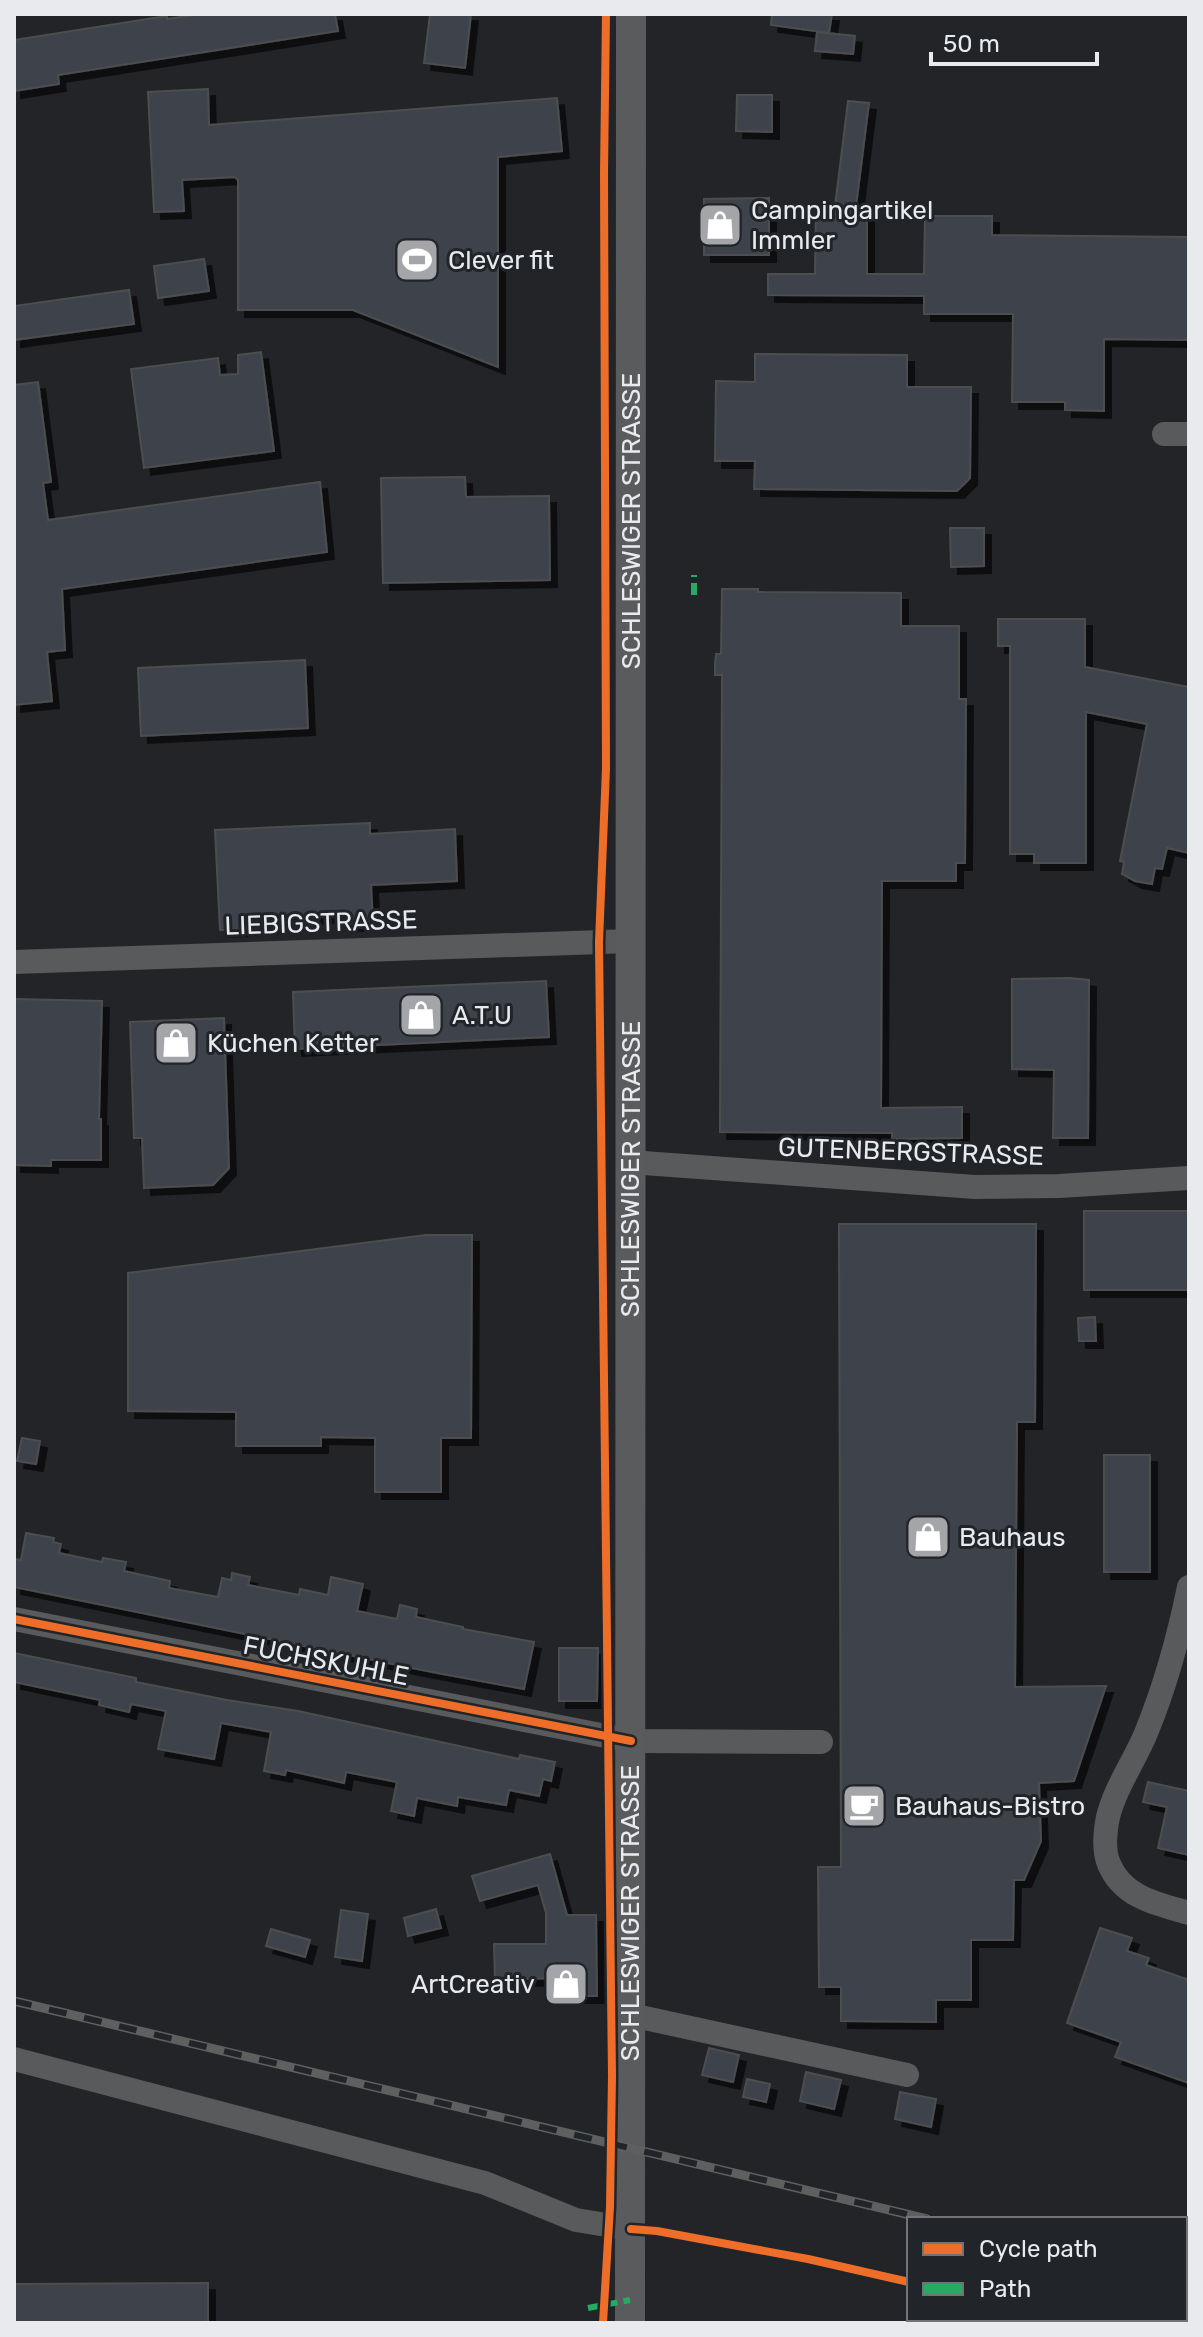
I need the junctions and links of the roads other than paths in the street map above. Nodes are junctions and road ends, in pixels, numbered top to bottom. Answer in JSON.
{"nodes":[{"id":1,"x":631,"y":14,"type":"edge"},
{"id":2,"x":1164,"y":434,"type":"dead end"},
{"id":3,"x":1189,"y":434,"type":"edge"},
{"id":4,"x":630,"y":941,"type":"junction"},
{"id":5,"x":14,"y":962,"type":"edge"},
{"id":6,"x":630,"y":1162,"type":"junction"},
{"id":7,"x":1189,"y":1178,"type":"edge"},
{"id":8,"x":1189,"y":1587,"type":"edge"},
{"id":9,"x":14,"y":1619,"type":"edge"},
{"id":10,"x":631,"y":1741,"type":"junction"},
{"id":11,"x":821,"y":1742,"type":"dead end"},
{"id":12,"x":1189,"y":1913,"type":"edge"},
{"id":13,"x":631,"y":2015,"type":"junction"},
{"id":14,"x":14,"y":2059,"type":"edge"},
{"id":15,"x":907,"y":2075,"type":"dead end"},
{"id":16,"x":631,"y":2218,"type":"junction"},
{"id":17,"x":630,"y":2323,"type":"edge"}],
"edges":[{"from":1,"to":4,"type":"main road","name":"SCHLESWIGER STRASSE"},
{"from":2,"to":3,"type":"street"},
{"from":4,"to":5,"type":"street","name":"LIEBIGSTRASSE"},
{"from":4,"to":6,"type":"main road","name":"SCHLESWIGER STRASSE"},
{"from":6,"to":7,"type":"street","name":"GUTENBERGSTRASSE"},
{"from":6,"to":10,"type":"main road","name":"SCHLESWIGER STRASSE"},
{"from":8,"to":12,"type":"street"},
{"from":9,"to":10,"type":"street","name":"FUCHSKUHLE"},
{"from":10,"to":11,"type":"street","name":"FUCHSKUHLE"},
{"from":10,"to":13,"type":"main road","name":"SCHLESWIGER STRASSE"},
{"from":13,"to":15,"type":"street"},
{"from":13,"to":16,"type":"main road","name":"SCHLESWIGER STRASSE"},
{"from":14,"to":16,"type":"street"},
{"from":16,"to":17,"type":"main road","name":"SCHLESWIGER STRASSE"}]}
